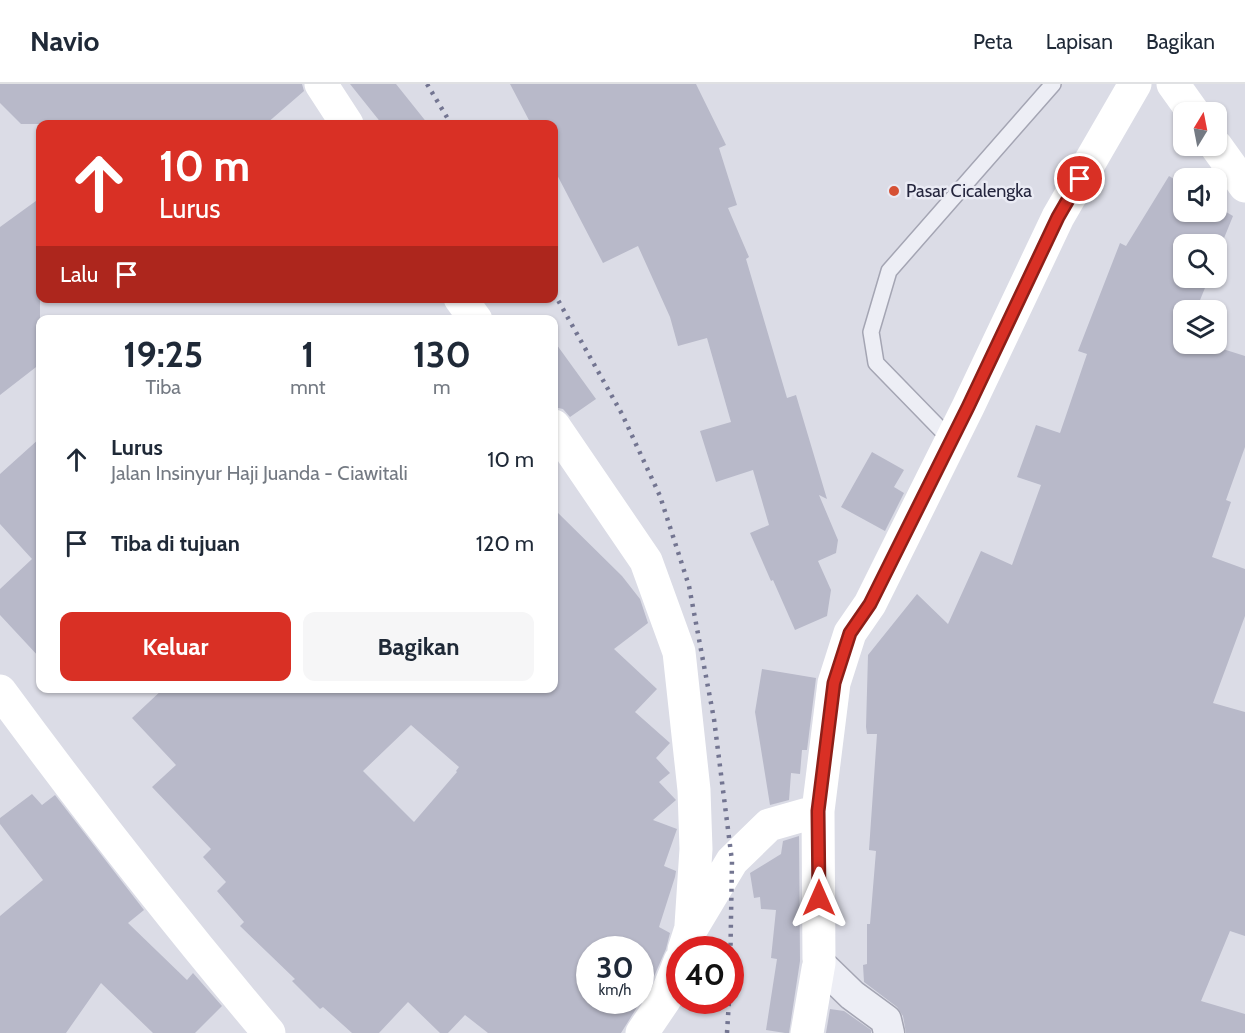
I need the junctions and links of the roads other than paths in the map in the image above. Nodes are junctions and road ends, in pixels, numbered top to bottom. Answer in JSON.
{"nodes":[{"id":1,"x":321,"y":84,"type":"edge"},
{"id":2,"x":1053,"y":84,"type":"edge"},
{"id":3,"x":1136,"y":84,"type":"edge"},
{"id":4,"x":1173,"y":84,"type":"edge"},
{"id":5,"x":1186,"y":102,"type":"edge"},
{"id":6,"x":344,"y":120,"type":"edge"},
{"id":7,"x":1223,"y":156,"type":"edge"},
{"id":8,"x":1245,"y":186,"type":"edge"},
{"id":9,"x":558,"y":432,"type":"edge"},
{"id":10,"x":951,"y":440,"type":"junction"},
{"id":11,"x":0,"y":690,"type":"edge"},
{"id":12,"x":818,"y":811,"type":"junction"},
{"id":13,"x":686,"y":936,"type":"edge"},
{"id":14,"x":691,"y":936,"type":"edge"},
{"id":15,"x":819,"y":963,"type":"junction"},
{"id":16,"x":665,"y":999,"type":"joint"},
{"id":17,"x":269,"y":1033,"type":"edge"},
{"id":18,"x":642,"y":1033,"type":"edge"},
{"id":19,"x":666,"y":1033,"type":"edge"},
{"id":20,"x":807,"y":1033,"type":"edge"},
{"id":21,"x":889,"y":1033,"type":"edge"}],
"edges":[{"from":1,"to":6,"type":"street"},
{"from":2,"to":10,"type":"lane"},
{"from":3,"to":10,"type":"street"},
{"from":4,"to":5,"type":"street"},
{"from":7,"to":8,"type":"street"},
{"from":9,"to":13,"type":"street"},
{"from":10,"to":12,"type":"street"},
{"from":11,"to":17,"type":"street"},
{"from":12,"to":14,"type":"street"},
{"from":12,"to":15,"type":"street"},
{"from":15,"to":20,"type":"street"},
{"from":15,"to":21,"type":"street"},
{"from":16,"to":18,"type":"street"},
{"from":16,"to":19,"type":"street"}]}
